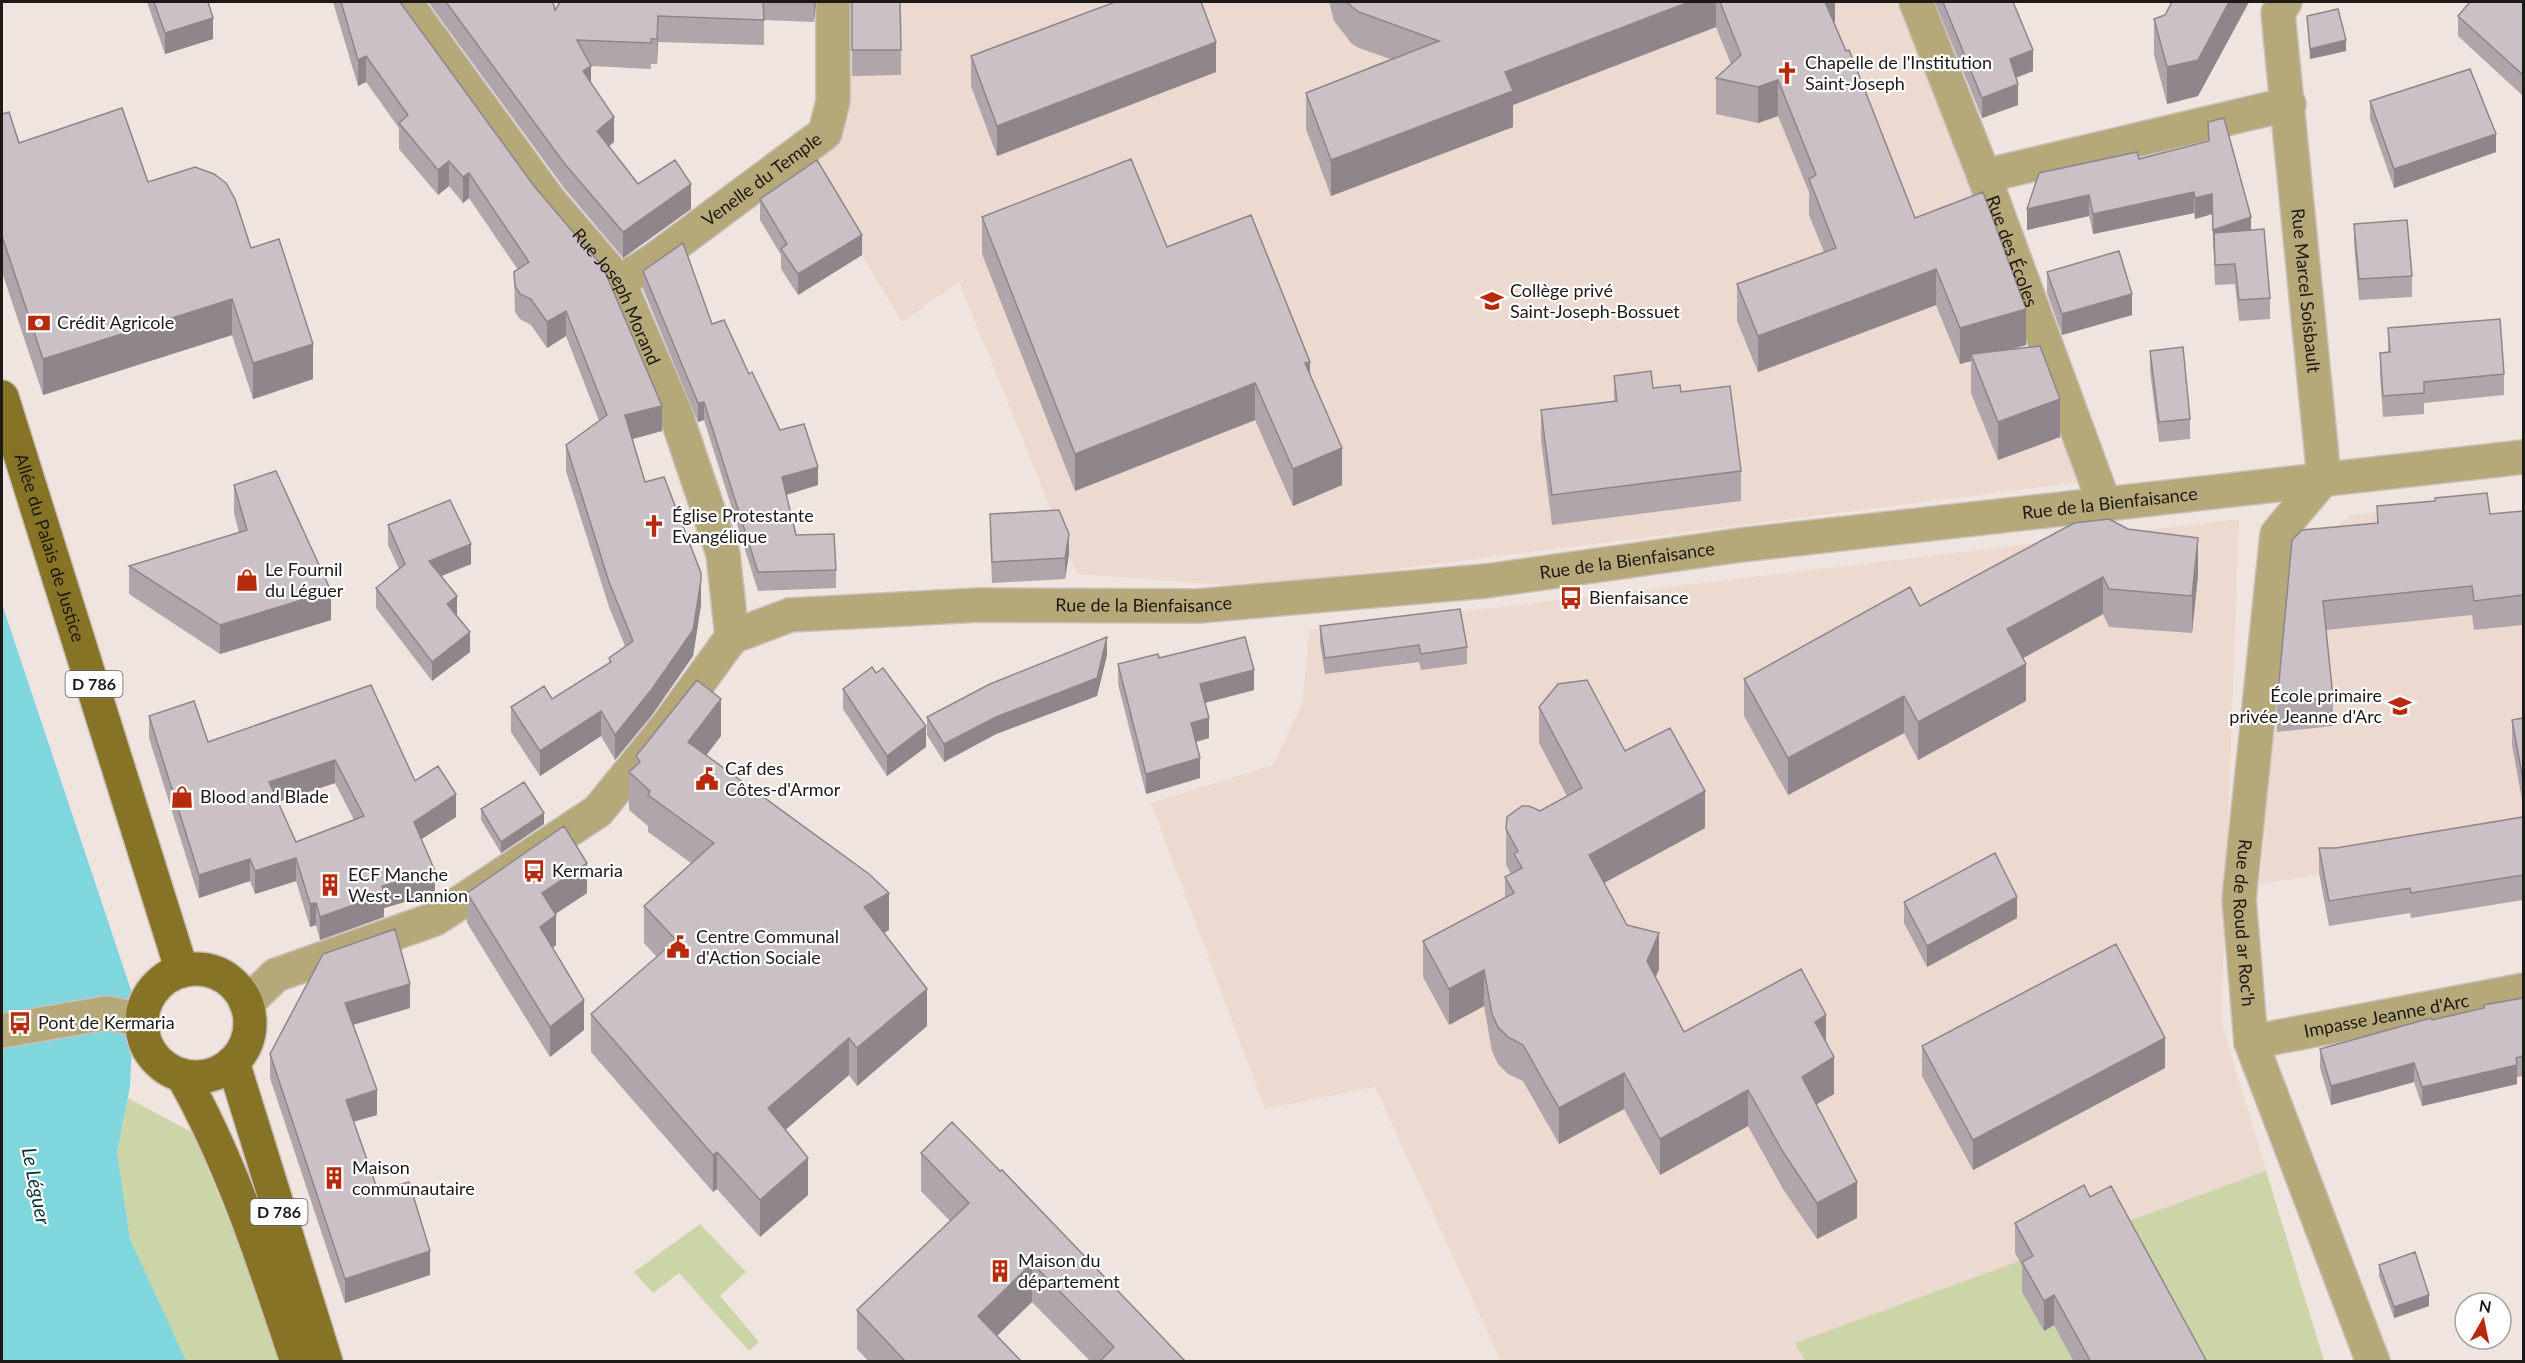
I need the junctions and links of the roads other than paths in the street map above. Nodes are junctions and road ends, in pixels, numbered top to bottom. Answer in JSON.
{"nodes":[{"id":1,"x":405,"y":2,"type":"edge"},
{"id":2,"x":833,"y":2,"type":"edge"},
{"id":3,"x":1916,"y":2,"type":"edge"},
{"id":4,"x":2285,"y":2,"type":"edge"},
{"id":5,"x":2289,"y":105,"type":"junction"},
{"id":6,"x":1984,"y":176,"type":"junction"},
{"id":7,"x":619,"y":282,"type":"junction"},
{"id":8,"x":2,"y":397,"type":"edge"},
{"id":9,"x":2523,"y":457,"type":"edge"},
{"id":10,"x":2324,"y":478,"type":"junction"},
{"id":11,"x":2104,"y":503,"type":"junction"},
{"id":12,"x":732,"y":638,"type":"junction"},
{"id":13,"x":182,"y":971,"type":"junction"},
{"id":14,"x":2523,"y":990,"type":"edge"},
{"id":15,"x":246,"y":1004,"type":"junction"},
{"id":16,"x":141,"y":1020,"type":"junction"},
{"id":17,"x":2,"y":1031,"type":"edge"},
{"id":18,"x":2251,"y":1042,"type":"junction"},
{"id":19,"x":233,"y":1062,"type":"junction"},
{"id":20,"x":182,"y":1075,"type":"junction"},
{"id":21,"x":297,"y":1362,"type":"edge"},
{"id":22,"x":326,"y":1362,"type":"edge"},
{"id":23,"x":2373,"y":1362,"type":"edge"}],
"edges":[{"from":1,"to":7,"type":"street","name":"Rue Joseph Morand"},
{"from":2,"to":7,"type":"street","name":"Venelle du Temple"},
{"from":3,"to":6,"type":"street","name":"Rue des Écoles"},
{"from":4,"to":5,"type":"street","name":"Rue Marcel Soisbault"},
{"from":5,"to":6,"type":"street"},
{"from":5,"to":10,"type":"street","name":"Rue Marcel Soisbault"},
{"from":6,"to":11,"type":"street","name":"Rue des Écoles"},
{"from":7,"to":12,"type":"street","name":"Rue Joseph Morand"},
{"from":8,"to":13,"type":"main road","name":"Allée du Palais de Justice","number":"D 786"},
{"from":9,"to":10,"type":"street","name":"Rue de la Bienfaisance"},
{"from":10,"to":11,"type":"street","name":"Rue de la Bienfaisance"},
{"from":10,"to":18,"type":"street","name":"Rue de Roud ar Roc'h"},
{"from":11,"to":12,"type":"street","name":"Rue de la Bienfaisance"},
{"from":12,"to":15,"type":"street"},
{"from":13,"to":15,"type":"main road"},
{"from":13,"to":16,"type":"main road"},
{"from":14,"to":18,"type":"street","name":"Impasse Jeanne d'Arc"},
{"from":15,"to":19,"type":"main road"},
{"from":16,"to":17,"type":"street"},
{"from":16,"to":20,"type":"main road"},
{"from":18,"to":23,"type":"street","name":"Rue de Roud ar Roc'h"},
{"from":19,"to":20,"type":"main road"},
{"from":19,"to":22,"type":"main road","number":"D 786"},
{"from":20,"to":21,"type":"main road","number":"D 786"}]}
